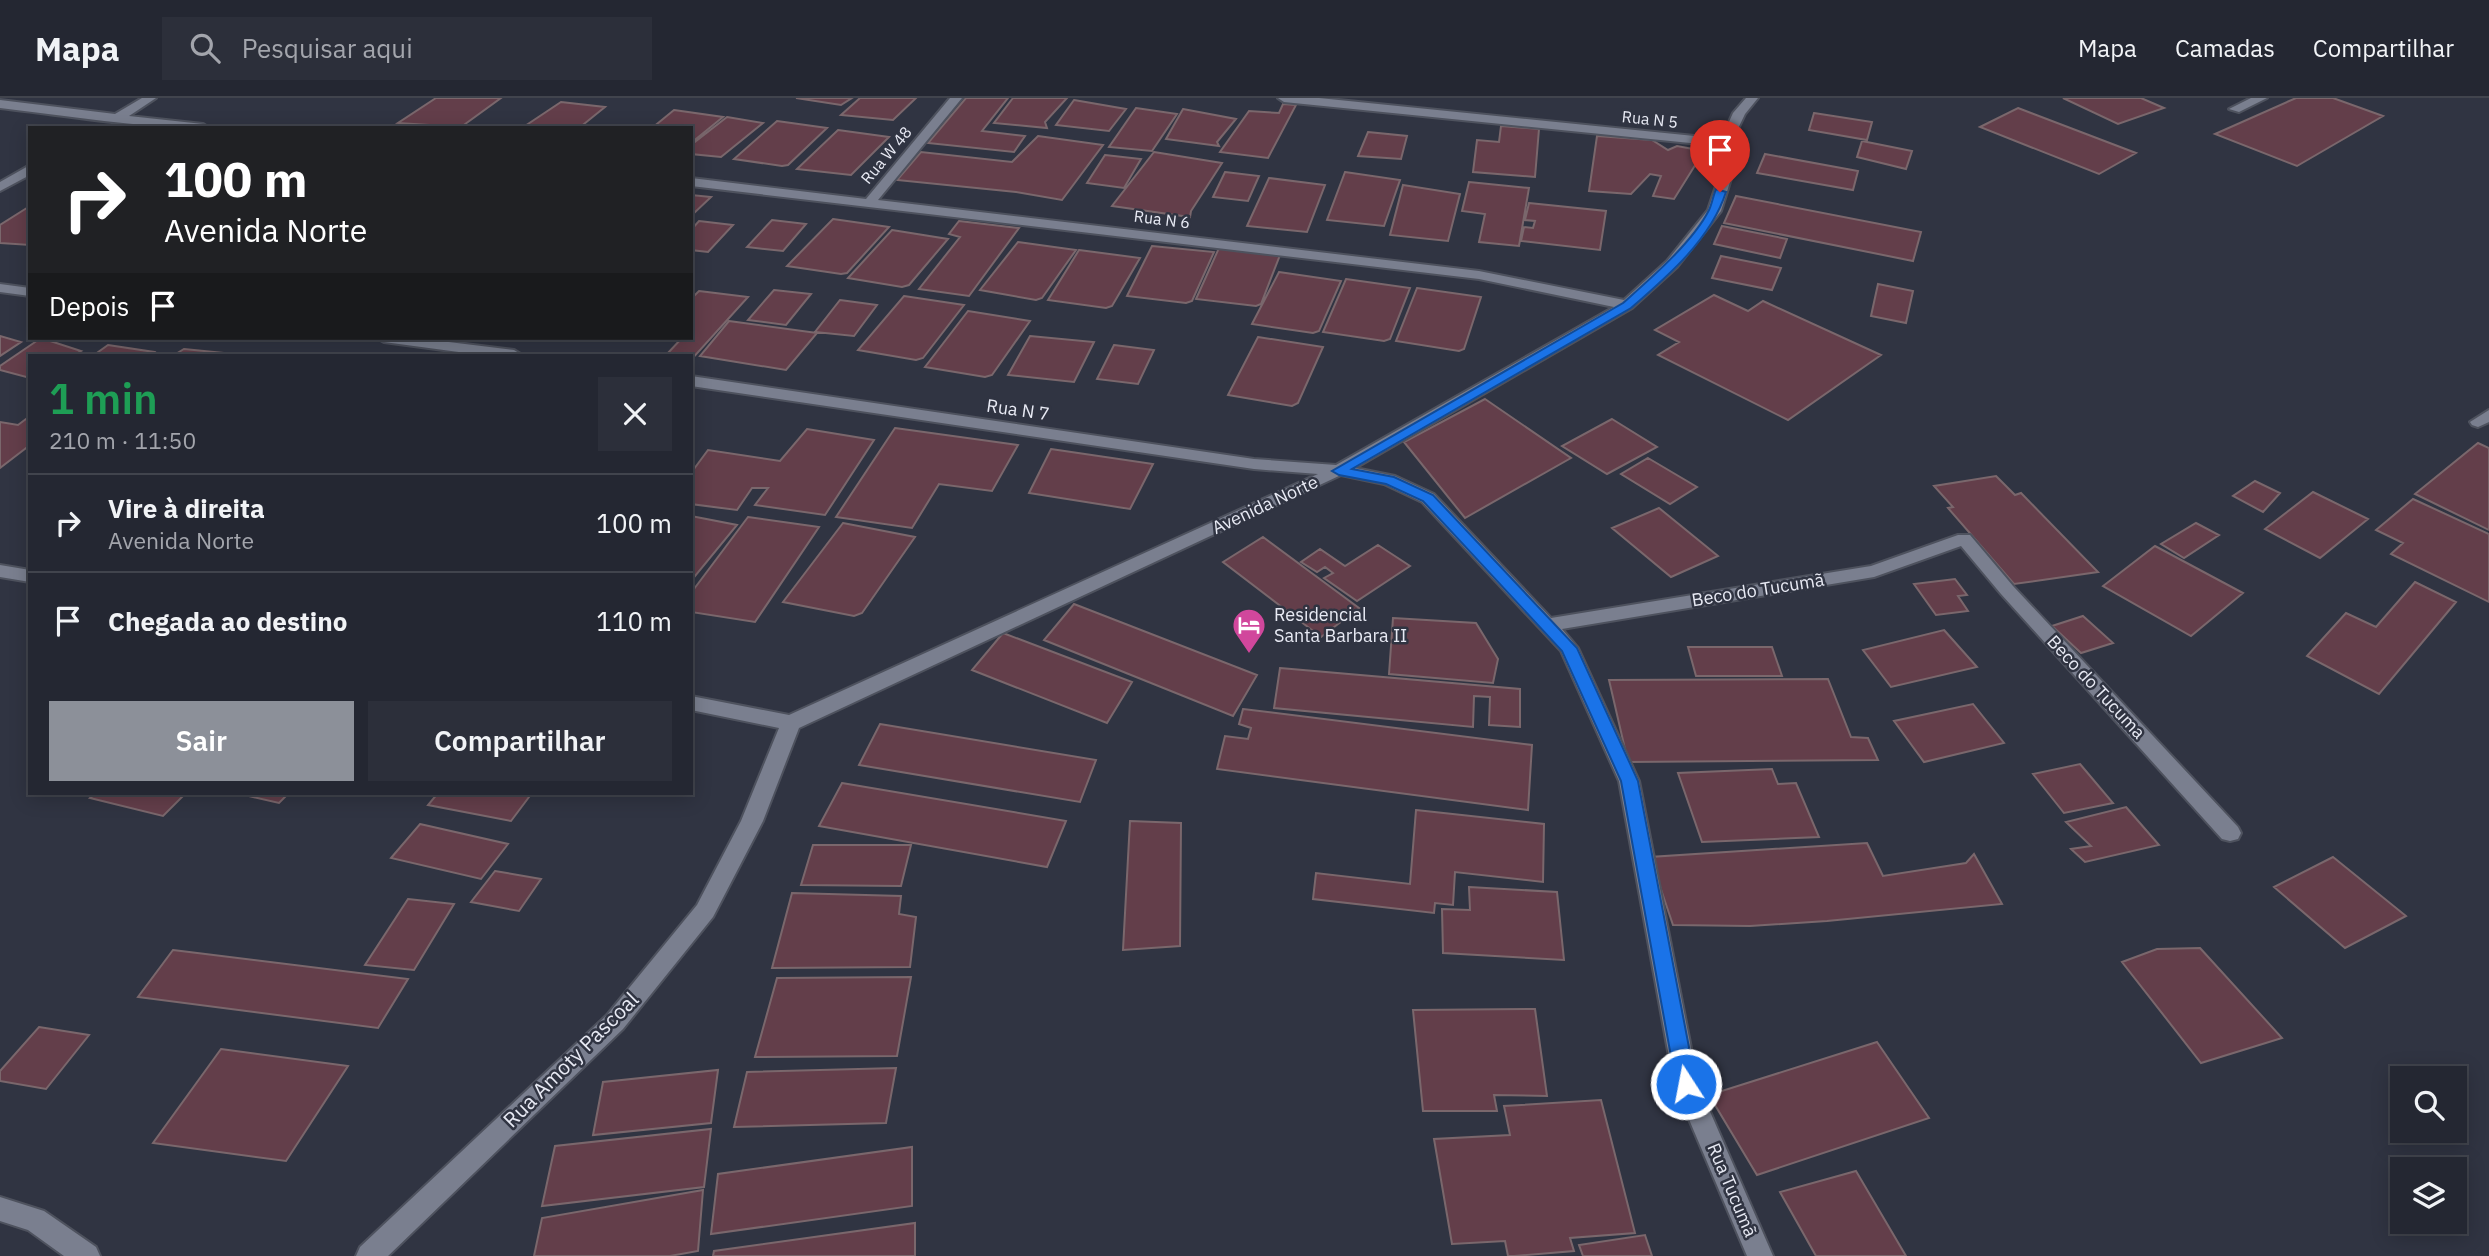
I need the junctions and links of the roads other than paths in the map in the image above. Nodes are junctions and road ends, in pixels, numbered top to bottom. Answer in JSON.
{"nodes":[{"id":1,"x":150,"y":98,"type":"edge"},
{"id":2,"x":956,"y":98,"type":"edge"},
{"id":3,"x":1284,"y":98,"type":"edge"},
{"id":4,"x":1752,"y":98,"type":"edge"},
{"id":5,"x":2261,"y":98,"type":"edge"},
{"id":6,"x":0,"y":104,"type":"edge"},
{"id":7,"x":2235,"y":109,"type":"dead end"},
{"id":8,"x":116,"y":118,"type":"junction"},
{"id":9,"x":103,"y":126,"type":"edge"},
{"id":10,"x":186,"y":126,"type":"edge"},
{"id":11,"x":1720,"y":142,"type":"dead end"},
{"id":12,"x":28,"y":170,"type":"edge"},
{"id":13,"x":693,"y":182,"type":"edge"},
{"id":14,"x":0,"y":187,"type":"edge"},
{"id":15,"x":870,"y":202,"type":"junction"},
{"id":16,"x":0,"y":288,"type":"edge"},
{"id":17,"x":28,"y":292,"type":"edge"},
{"id":18,"x":1627,"y":305,"type":"junction"},
{"id":19,"x":396,"y":340,"type":"edge"},
{"id":20,"x":484,"y":340,"type":"edge"},
{"id":21,"x":471,"y":352,"type":"edge"},
{"id":22,"x":500,"y":354,"type":"edge"},
{"id":23,"x":693,"y":382,"type":"edge"},
{"id":24,"x":1339,"y":471,"type":"junction"},
{"id":25,"x":1964,"y":539,"type":"joint"},
{"id":26,"x":0,"y":571,"type":"edge"},
{"id":27,"x":28,"y":576,"type":"edge"},
{"id":28,"x":1547,"y":625,"type":"junction"},
{"id":29,"x":693,"y":703,"type":"edge"},
{"id":30,"x":791,"y":723,"type":"junction"},
{"id":31,"x":2230,"y":833,"type":"dead end"},
{"id":32,"x":0,"y":1209,"type":"edge"},
{"id":33,"x":87,"y":1256,"type":"edge"},
{"id":34,"x":369,"y":1256,"type":"edge"},
{"id":35,"x":1760,"y":1256,"type":"edge"}],
"edges":[{"from":1,"to":8,"type":"street"},
{"from":2,"to":15,"type":"street","name":"Rua W 48"},
{"from":3,"to":11,"type":"street","name":"Rua N 5"},
{"from":4,"to":18,"type":"street","name":"Avenida Norte"},
{"from":5,"to":7,"type":"street"},
{"from":6,"to":8,"type":"street"},
{"from":8,"to":9,"type":"street"},
{"from":8,"to":10,"type":"street"},
{"from":12,"to":14,"type":"street"},
{"from":13,"to":15,"type":"street","name":"Rua N 6"},
{"from":15,"to":18,"type":"street","name":"Rua N 6"},
{"from":16,"to":17,"type":"street"},
{"from":18,"to":24,"type":"street","name":"Avenida Norte"},
{"from":19,"to":21,"type":"street"},
{"from":20,"to":21,"type":"street"},
{"from":21,"to":22,"type":"street"},
{"from":23,"to":24,"type":"street","name":"Rua N 7"},
{"from":24,"to":28,"type":"street","name":"Rua Tucumã"},
{"from":24,"to":30,"type":"street","name":"Avenida Norte"},
{"from":25,"to":28,"type":"street","name":"Beco do Tucumã"},
{"from":25,"to":31,"type":"street","name":"Beco do Tucuma"},
{"from":26,"to":27,"type":"street"},
{"from":28,"to":35,"type":"street","name":"Rua Tucumã"},
{"from":29,"to":30,"type":"street"},
{"from":30,"to":34,"type":"street","name":"Rua Amoty Pascoal"},
{"from":32,"to":33,"type":"street"}]}
